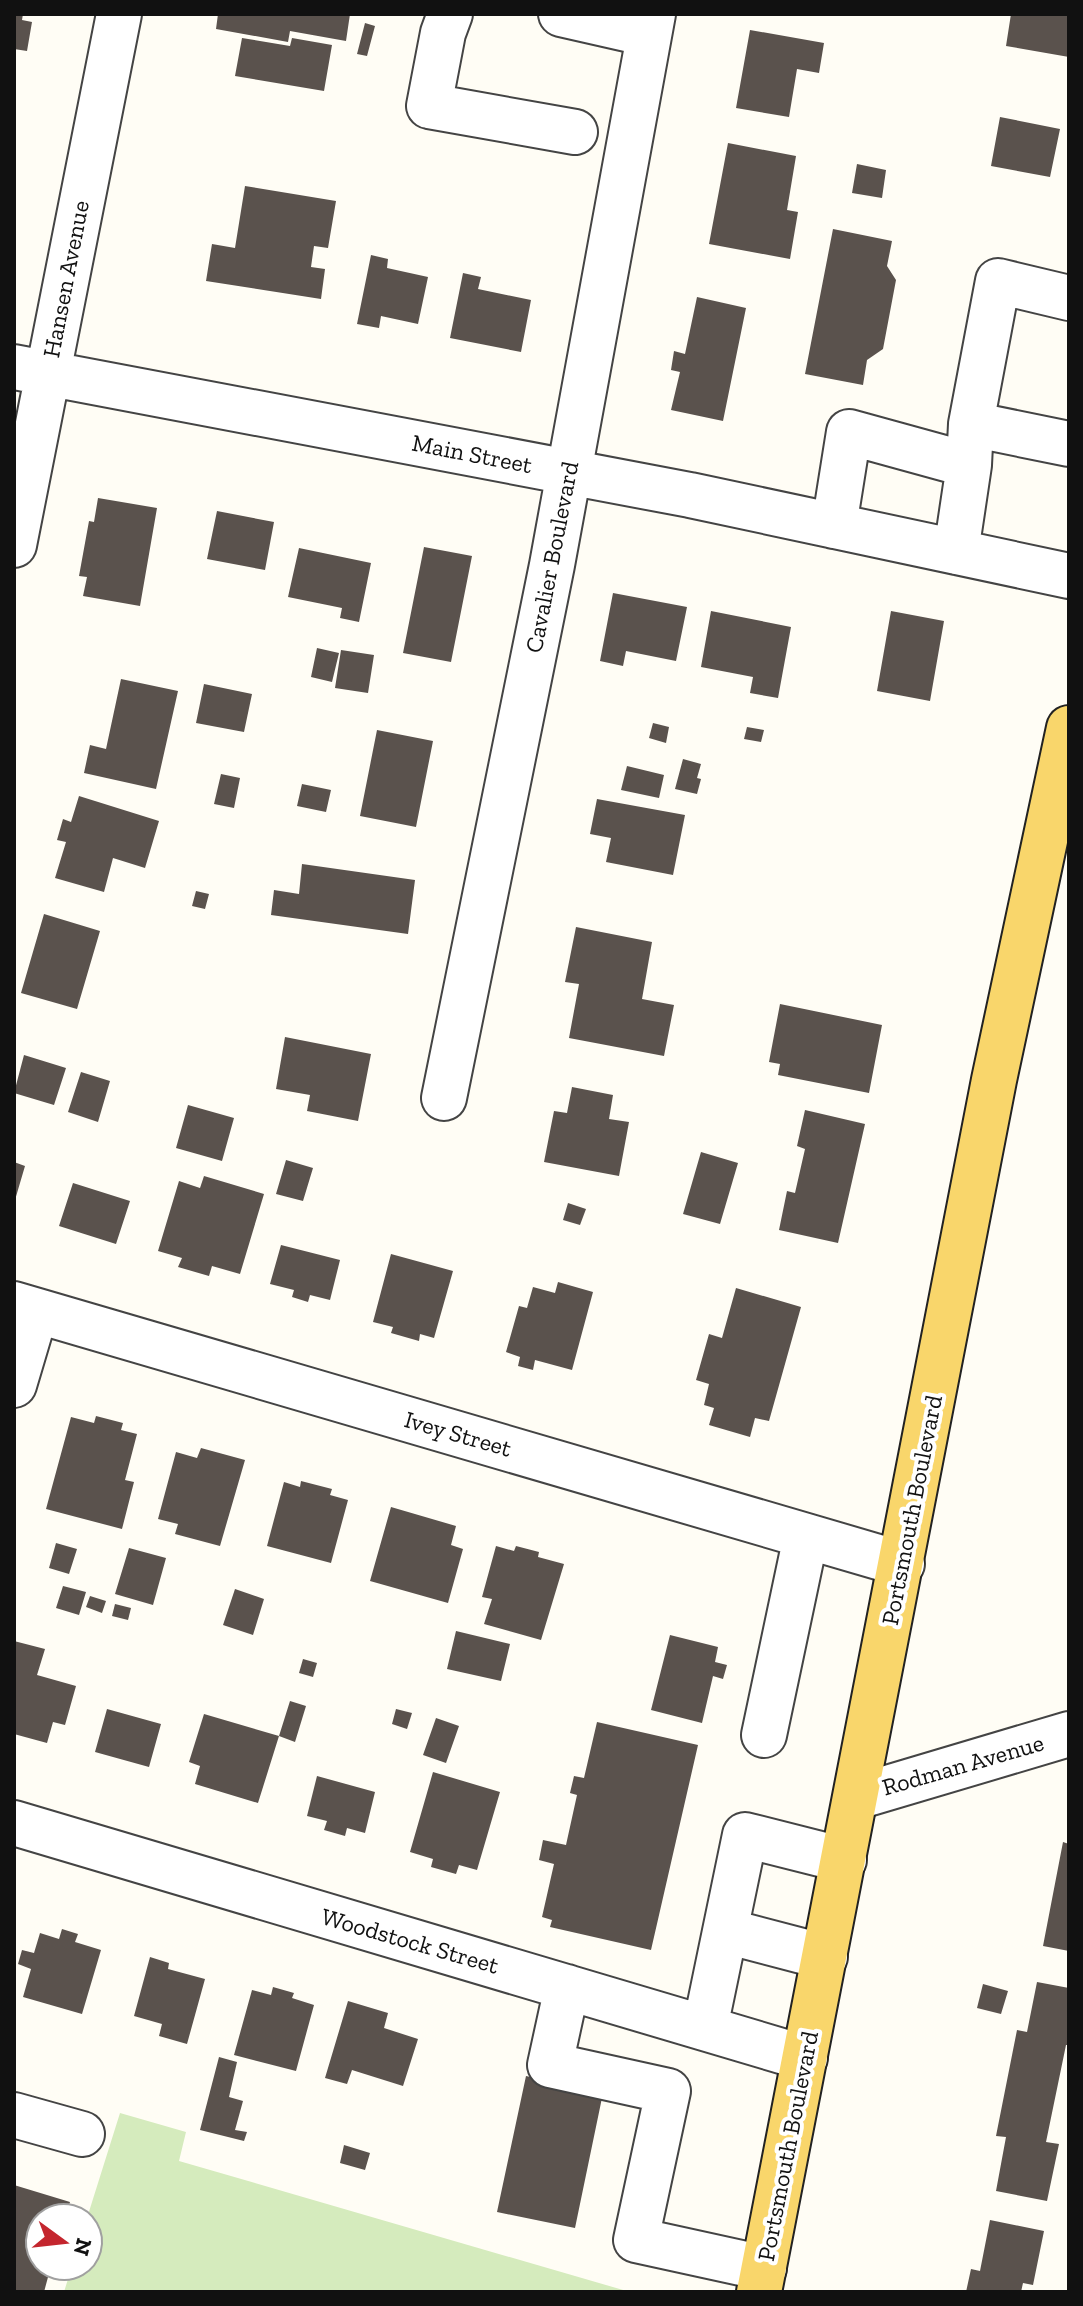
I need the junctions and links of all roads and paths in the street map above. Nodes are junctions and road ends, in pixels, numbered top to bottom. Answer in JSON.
{"nodes":[{"id":1,"x":119,"y":14,"type":"edge"},
{"id":2,"x":450,"y":14,"type":"edge"},
{"id":3,"x":561,"y":14,"type":"edge"},
{"id":4,"x":651,"y":24,"type":"edge"},
{"id":5,"x":575,"y":132,"type":"dead end"},
{"id":6,"x":1069,"y":298,"type":"edge"},
{"id":7,"x":31,"y":370,"type":"edge"},
{"id":8,"x":1069,"y":444,"type":"edge"},
{"id":9,"x":970,"y":445,"type":"junction"},
{"id":10,"x":568,"y":472,"type":"junction"},
{"id":11,"x":834,"y":526,"type":"junction"},
{"id":12,"x":14,"y":545,"type":"edge"},
{"id":13,"x":956,"y":552,"type":"junction"},
{"id":14,"x":1069,"y":576,"type":"edge"},
{"id":15,"x":1069,"y":728,"type":"edge"},
{"id":16,"x":444,"y":1098,"type":"dead end"},
{"id":17,"x":25,"y":1308,"type":"edge"},
{"id":18,"x":14,"y":1385,"type":"edge"},
{"id":19,"x":806,"y":1536,"type":"junction"},
{"id":20,"x":902,"y":1564,"type":"junction"},
{"id":21,"x":1069,"y":1734,"type":"edge"},
{"id":22,"x":764,"y":1735,"type":"dead end"},
{"id":23,"x":857,"y":1797,"type":"junction"},
{"id":24,"x":14,"y":1823,"type":"edge"},
{"id":25,"x":844,"y":1860,"type":"junction"},
{"id":26,"x":726,"y":1931,"type":"junction"},
{"id":27,"x":825,"y":1957,"type":"junction"},
{"id":28,"x":567,"y":1987,"type":"junction"},
{"id":29,"x":705,"y":2028,"type":"junction"},
{"id":30,"x":805,"y":2058,"type":"junction"},
{"id":31,"x":14,"y":2115,"type":"edge"},
{"id":32,"x":82,"y":2134,"type":"dead end"},
{"id":33,"x":762,"y":2280,"type":"edge"}],
"edges":[{"from":1,"to":7,"type":"street","name":"Hansen Avenue"},
{"from":2,"to":5,"type":"street"},
{"from":3,"to":4,"type":"street"},
{"from":4,"to":10,"type":"street","name":"Cavalier Boulevard"},
{"from":6,"to":9,"type":"street"},
{"from":7,"to":10,"type":"street","name":"Main Street"},
{"from":7,"to":12,"type":"street","name":"Hansen Avenue"},
{"from":8,"to":9,"type":"street"},
{"from":9,"to":11,"type":"street"},
{"from":9,"to":13,"type":"street"},
{"from":10,"to":11,"type":"street","name":"Main Street"},
{"from":10,"to":16,"type":"street","name":"Cavalier Boulevard"},
{"from":11,"to":13,"type":"street","name":"Main Street"},
{"from":13,"to":14,"type":"street","name":"Main Street"},
{"from":15,"to":20,"type":"main road","name":"Portsmouth Boulevard"},
{"from":17,"to":18,"type":"street"},
{"from":17,"to":19,"type":"street","name":"Ivey Street"},
{"from":19,"to":20,"type":"street","name":"Ivey Street"},
{"from":19,"to":22,"type":"street"},
{"from":20,"to":23,"type":"main road","name":"Portsmouth Boulevard"},
{"from":21,"to":23,"type":"street","name":"Rodman Avenue"},
{"from":23,"to":25,"type":"main road","name":"Portsmouth Boulevard"},
{"from":24,"to":28,"type":"street","name":"Woodstock Street"},
{"from":25,"to":26,"type":"street"},
{"from":25,"to":27,"type":"main road","name":"Portsmouth Boulevard"},
{"from":26,"to":27,"type":"street"},
{"from":26,"to":29,"type":"street"},
{"from":27,"to":30,"type":"main road","name":"Portsmouth Boulevard"},
{"from":28,"to":29,"type":"street","name":"Woodstock Street"},
{"from":28,"to":33,"type":"street"},
{"from":29,"to":30,"type":"street","name":"Woodstock Street"},
{"from":30,"to":33,"type":"main road","name":"Portsmouth Boulevard"},
{"from":31,"to":32,"type":"street"}]}
